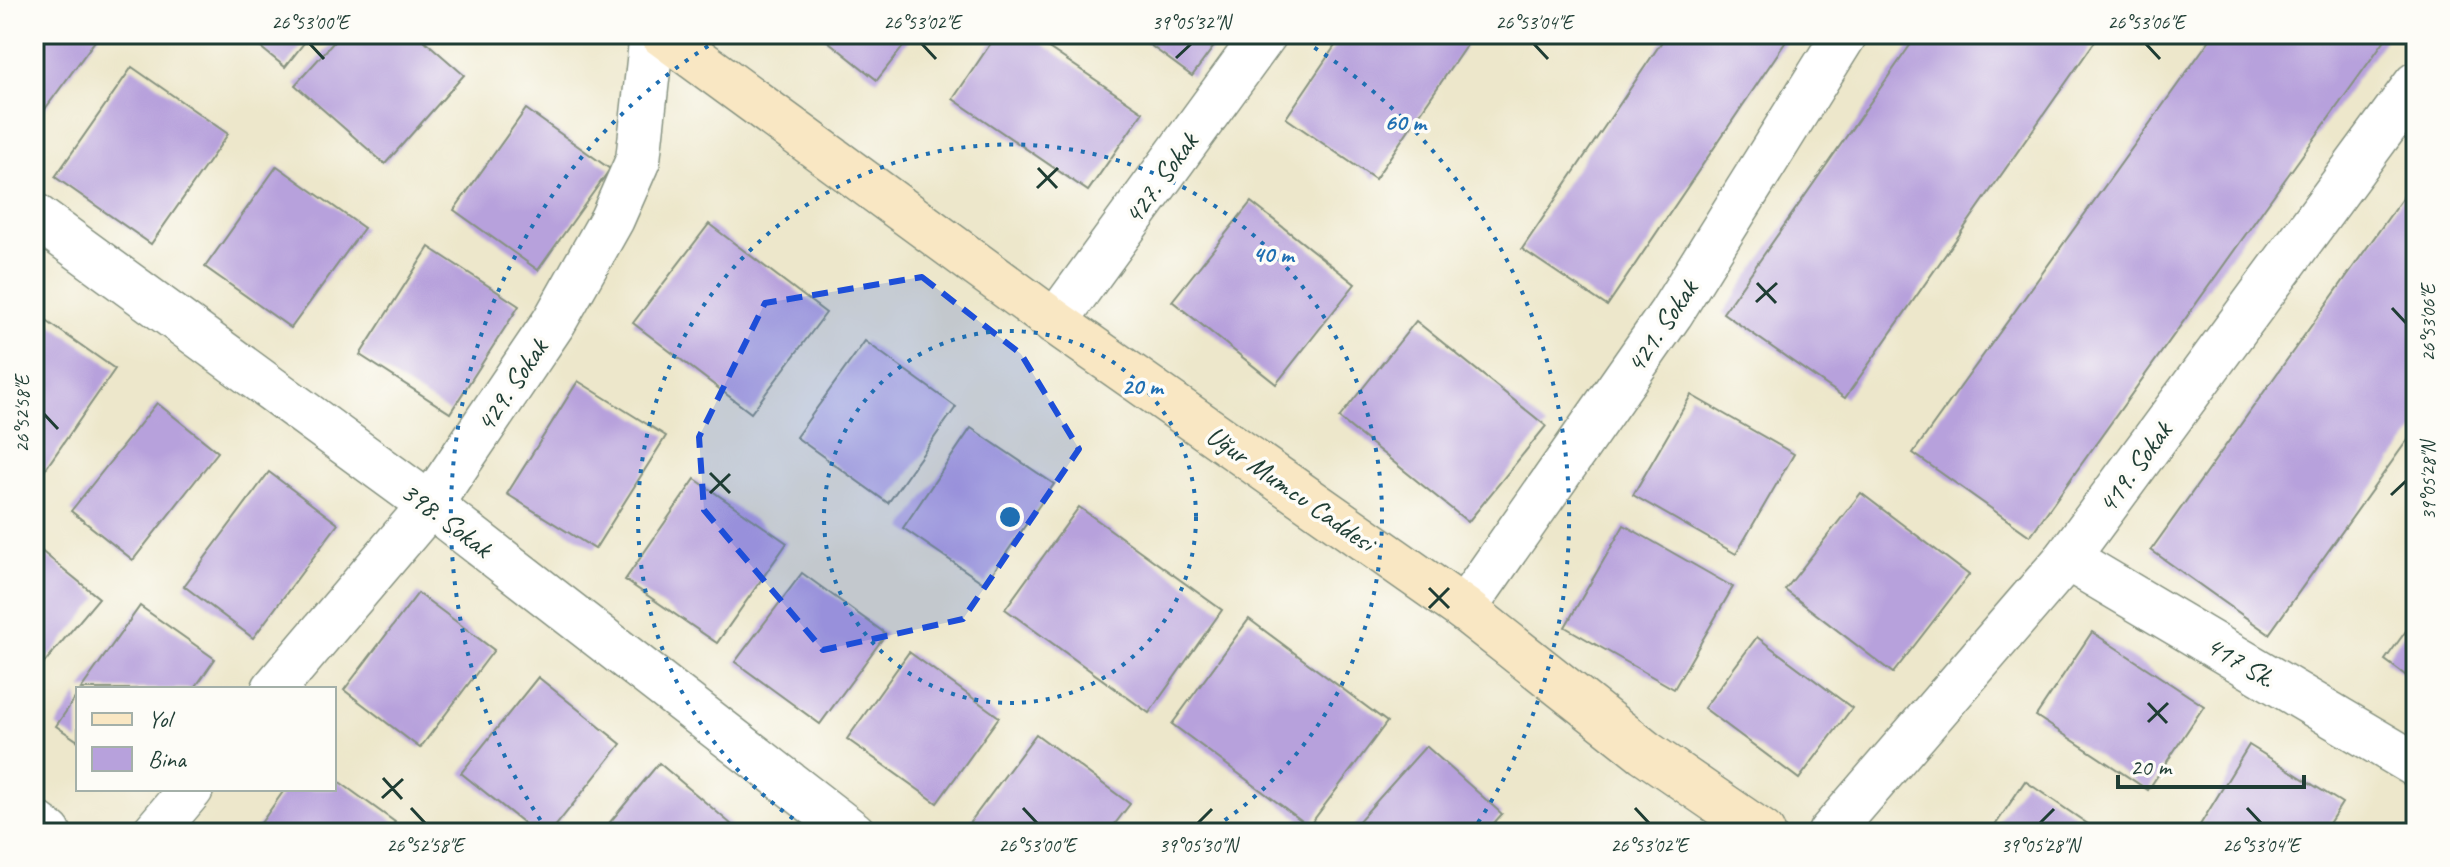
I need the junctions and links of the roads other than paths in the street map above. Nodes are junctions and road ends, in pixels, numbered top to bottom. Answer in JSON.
{"nodes":[{"id":1,"x":652,"y":34,"type":"edge"},
{"id":2,"x":662,"y":34,"type":"edge"},
{"id":3,"x":1265,"y":34,"type":"edge"},
{"id":4,"x":1845,"y":34,"type":"edge"},
{"id":5,"x":2416,"y":84,"type":"edge"},
{"id":6,"x":34,"y":215,"type":"edge"},
{"id":7,"x":1055,"y":322,"type":"junction"},
{"id":8,"x":430,"y":505,"type":"junction"},
{"id":9,"x":2067,"y":558,"type":"junction"},
{"id":10,"x":1464,"y":609,"type":"junction"},
{"id":11,"x":276,"y":687,"type":"edge"},
{"id":12,"x":2416,"y":765,"type":"edge"},
{"id":13,"x":189,"y":791,"type":"edge"},
{"id":14,"x":34,"y":822,"type":"edge"},
{"id":15,"x":49,"y":833,"type":"edge"},
{"id":16,"x":154,"y":833,"type":"edge"},
{"id":17,"x":853,"y":833,"type":"edge"},
{"id":18,"x":1763,"y":833,"type":"edge"},
{"id":19,"x":1830,"y":833,"type":"edge"}],
"edges":[{"from":1,"to":8,"type":"street","name":"429. Sokak"},
{"from":2,"to":7,"type":"street","name":"Uğur Mumcu Caddesi"},
{"from":3,"to":7,"type":"street","name":"427. Sokak"},
{"from":4,"to":10,"type":"street","name":"421. Sokak"},
{"from":5,"to":9,"type":"street","name":"419. Sokak"},
{"from":6,"to":8,"type":"street","name":"398. Sokak"},
{"from":7,"to":10,"type":"street","name":"Uğur Mumcu Caddesi"},
{"from":8,"to":11,"type":"street","name":"429. Sokak"},
{"from":8,"to":17,"type":"street","name":"398. Sokak"},
{"from":9,"to":12,"type":"street","name":"417 Sk."},
{"from":9,"to":19,"type":"street","name":"419. Sokak"},
{"from":10,"to":18,"type":"street","name":"Uğur Mumcu Caddesi"},
{"from":13,"to":16,"type":"street"},
{"from":14,"to":15,"type":"street"}]}
